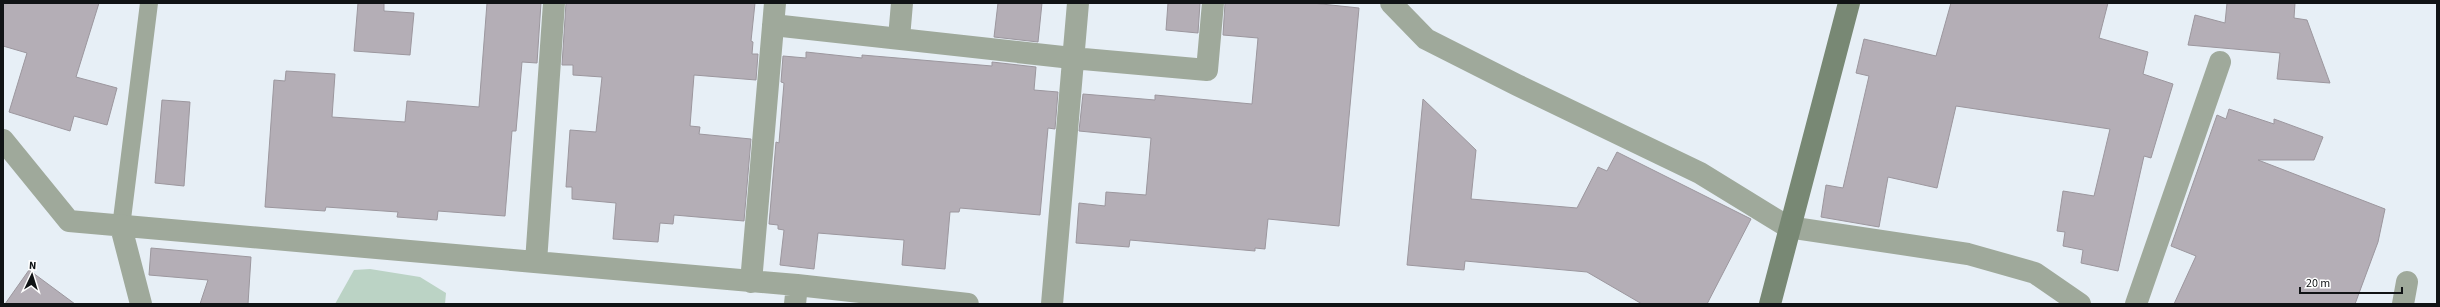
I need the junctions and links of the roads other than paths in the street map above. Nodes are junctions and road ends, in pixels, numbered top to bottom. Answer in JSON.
{"nodes":[{"id":1,"x":149,"y":3,"type":"edge"},
{"id":2,"x":554,"y":3,"type":"edge"},
{"id":3,"x":776,"y":3,"type":"edge"},
{"id":4,"x":902,"y":3,"type":"edge"},
{"id":5,"x":1078,"y":3,"type":"edge"},
{"id":6,"x":1213,"y":3,"type":"edge"},
{"id":7,"x":1391,"y":3,"type":"edge"},
{"id":8,"x":1849,"y":3,"type":"edge"},
{"id":9,"x":773,"y":25,"type":"junction"},
{"id":10,"x":899,"y":38,"type":"junction"},
{"id":11,"x":1072,"y":58,"type":"junction"},
{"id":12,"x":2220,"y":62,"type":"dead end"},
{"id":13,"x":3,"y":140,"type":"edge"},
{"id":14,"x":121,"y":227,"type":"junction"},
{"id":15,"x":1788,"y":227,"type":"junction"},
{"id":16,"x":536,"y":262,"type":"junction"},
{"id":17,"x":751,"y":282,"type":"junction"},
{"id":18,"x":2407,"y":282,"type":"dead end"},
{"id":19,"x":796,"y":295,"type":"edge"},
{"id":20,"x":141,"y":304,"type":"edge"},
{"id":21,"x":968,"y":304,"type":"edge"},
{"id":22,"x":1052,"y":304,"type":"edge"},
{"id":23,"x":1770,"y":304,"type":"edge"},
{"id":24,"x":2080,"y":304,"type":"edge"},
{"id":25,"x":2136,"y":304,"type":"edge"},
{"id":26,"x":2403,"y":304,"type":"edge"}],
"edges":[{"from":1,"to":14,"type":"lane"},
{"from":2,"to":16,"type":"street"},
{"from":3,"to":9,"type":"street"},
{"from":4,"to":10,"type":"street"},
{"from":5,"to":11,"type":"street"},
{"from":6,"to":11,"type":"street"},
{"from":7,"to":15,"type":"street"},
{"from":8,"to":15,"type":"street"},
{"from":9,"to":10,"type":"street"},
{"from":9,"to":17,"type":"street"},
{"from":10,"to":11,"type":"street"},
{"from":11,"to":22,"type":"street"},
{"from":12,"to":25,"type":"street"},
{"from":13,"to":14,"type":"street"},
{"from":14,"to":16,"type":"street"},
{"from":14,"to":20,"type":"street"},
{"from":15,"to":23,"type":"street"},
{"from":15,"to":24,"type":"street"},
{"from":16,"to":17,"type":"street"},
{"from":17,"to":19,"type":"street"},
{"from":18,"to":26,"type":"street"},
{"from":19,"to":21,"type":"street"}]}
